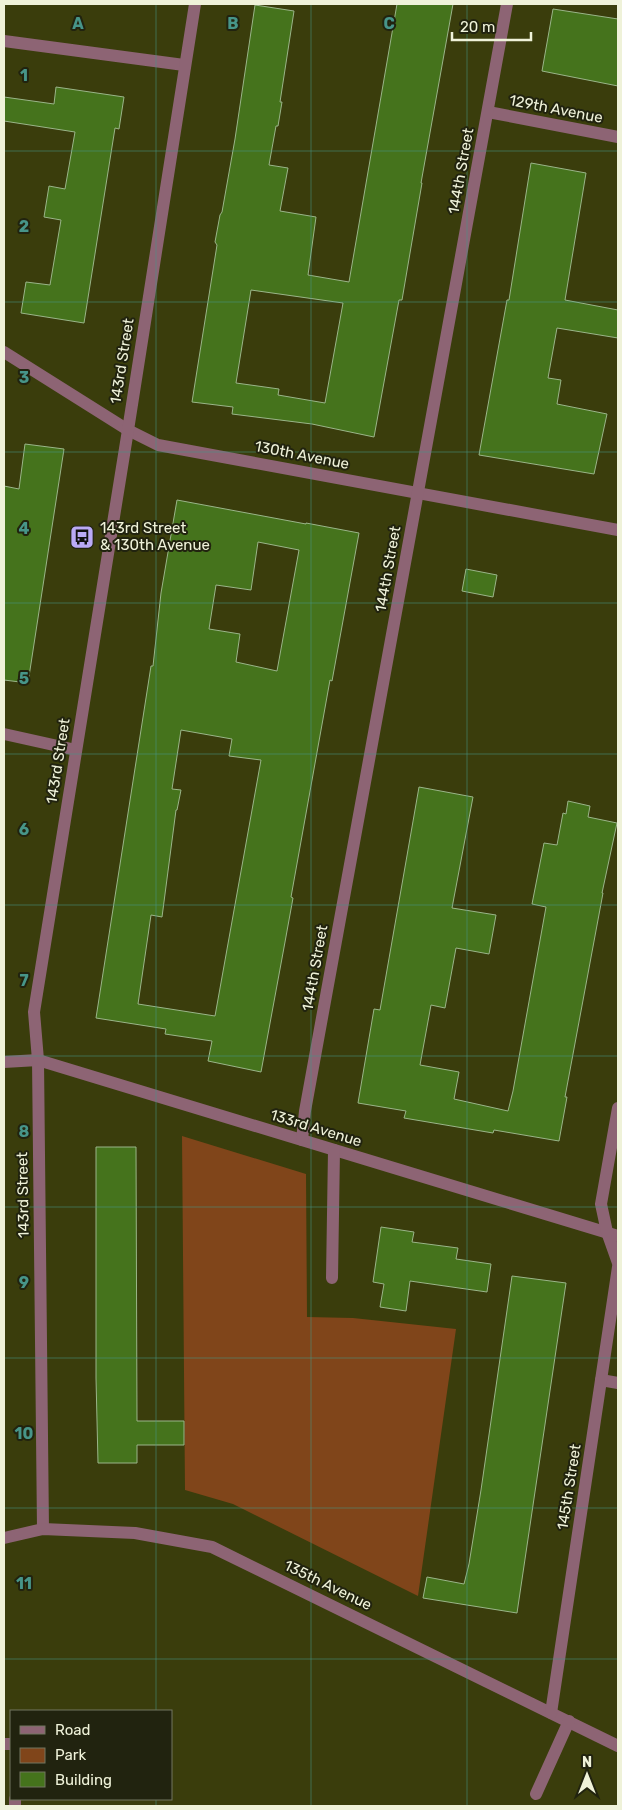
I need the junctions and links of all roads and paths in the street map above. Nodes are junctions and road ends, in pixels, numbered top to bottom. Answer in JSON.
{"nodes":[{"id":1,"x":195,"y":4,"type":"edge"},
{"id":2,"x":507,"y":4,"type":"edge"},
{"id":3,"x":4,"y":41,"type":"edge"},
{"id":4,"x":184,"y":65,"type":"junction"},
{"id":5,"x":488,"y":112,"type":"junction"},
{"id":6,"x":618,"y":137,"type":"edge"},
{"id":7,"x":4,"y":352,"type":"edge"},
{"id":8,"x":128,"y":430,"type":"junction"},
{"id":9,"x":418,"y":494,"type":"junction"},
{"id":10,"x":618,"y":530,"type":"edge"},
{"id":11,"x":4,"y":734,"type":"edge"},
{"id":12,"x":76,"y":750,"type":"junction"},
{"id":13,"x":38,"y":1060,"type":"junction"},
{"id":14,"x":4,"y":1062,"type":"edge"},
{"id":15,"x":618,"y":1108,"type":"edge"},
{"id":16,"x":302,"y":1140,"type":"junction"},
{"id":17,"x":334,"y":1150,"type":"junction"},
{"id":18,"x":613,"y":1234,"type":"edge"},
{"id":19,"x":618,"y":1263,"type":"edge"},
{"id":20,"x":618,"y":1267,"type":"edge"},
{"id":21,"x":332,"y":1278,"type":"dead end"},
{"id":22,"x":602,"y":1380,"type":"junction"},
{"id":23,"x":618,"y":1383,"type":"edge"},
{"id":24,"x":43,"y":1529,"type":"junction"},
{"id":25,"x":4,"y":1538,"type":"edge"},
{"id":26,"x":551,"y":1713,"type":"junction"},
{"id":27,"x":568,"y":1721,"type":"junction"},
{"id":28,"x":618,"y":1746,"type":"edge"},
{"id":29,"x":536,"y":1794,"type":"dead end"}],
"edges":[{"from":1,"to":4,"type":"street","name":"143rd Street"},
{"from":2,"to":5,"type":"street","name":"144th Street"},
{"from":3,"to":4,"type":"street"},
{"from":4,"to":8,"type":"street","name":"143rd Street"},
{"from":5,"to":6,"type":"street","name":"129th Avenue"},
{"from":5,"to":9,"type":"street","name":"144th Street"},
{"from":7,"to":8,"type":"street","name":"130th Avenue"},
{"from":8,"to":9,"type":"street","name":"130th Avenue"},
{"from":8,"to":12,"type":"street","name":"143rd Street"},
{"from":9,"to":10,"type":"street","name":"130th Avenue"},
{"from":9,"to":16,"type":"street","name":"144th Street"},
{"from":11,"to":12,"type":"street"},
{"from":12,"to":13,"type":"street","name":"143rd Street"},
{"from":13,"to":14,"type":"street","name":"133rd Avenue"},
{"from":13,"to":16,"type":"street","name":"133rd Avenue"},
{"from":13,"to":24,"type":"street","name":"143rd Street"},
{"from":15,"to":18,"type":"street"},
{"from":16,"to":17,"type":"street","name":"133rd Avenue"},
{"from":17,"to":18,"type":"street","name":"133rd Avenue"},
{"from":17,"to":21,"type":"street"},
{"from":18,"to":19,"type":"street"},
{"from":20,"to":22,"type":"street","name":"145th Street"},
{"from":22,"to":23,"type":"street"},
{"from":22,"to":26,"type":"street","name":"145th Street"},
{"from":24,"to":25,"type":"street","name":"135th Avenue"},
{"from":24,"to":26,"type":"street","name":"135th Avenue"},
{"from":26,"to":27,"type":"street","name":"135th Avenue"},
{"from":27,"to":28,"type":"street","name":"135th Avenue"},
{"from":27,"to":29,"type":"street"}]}
